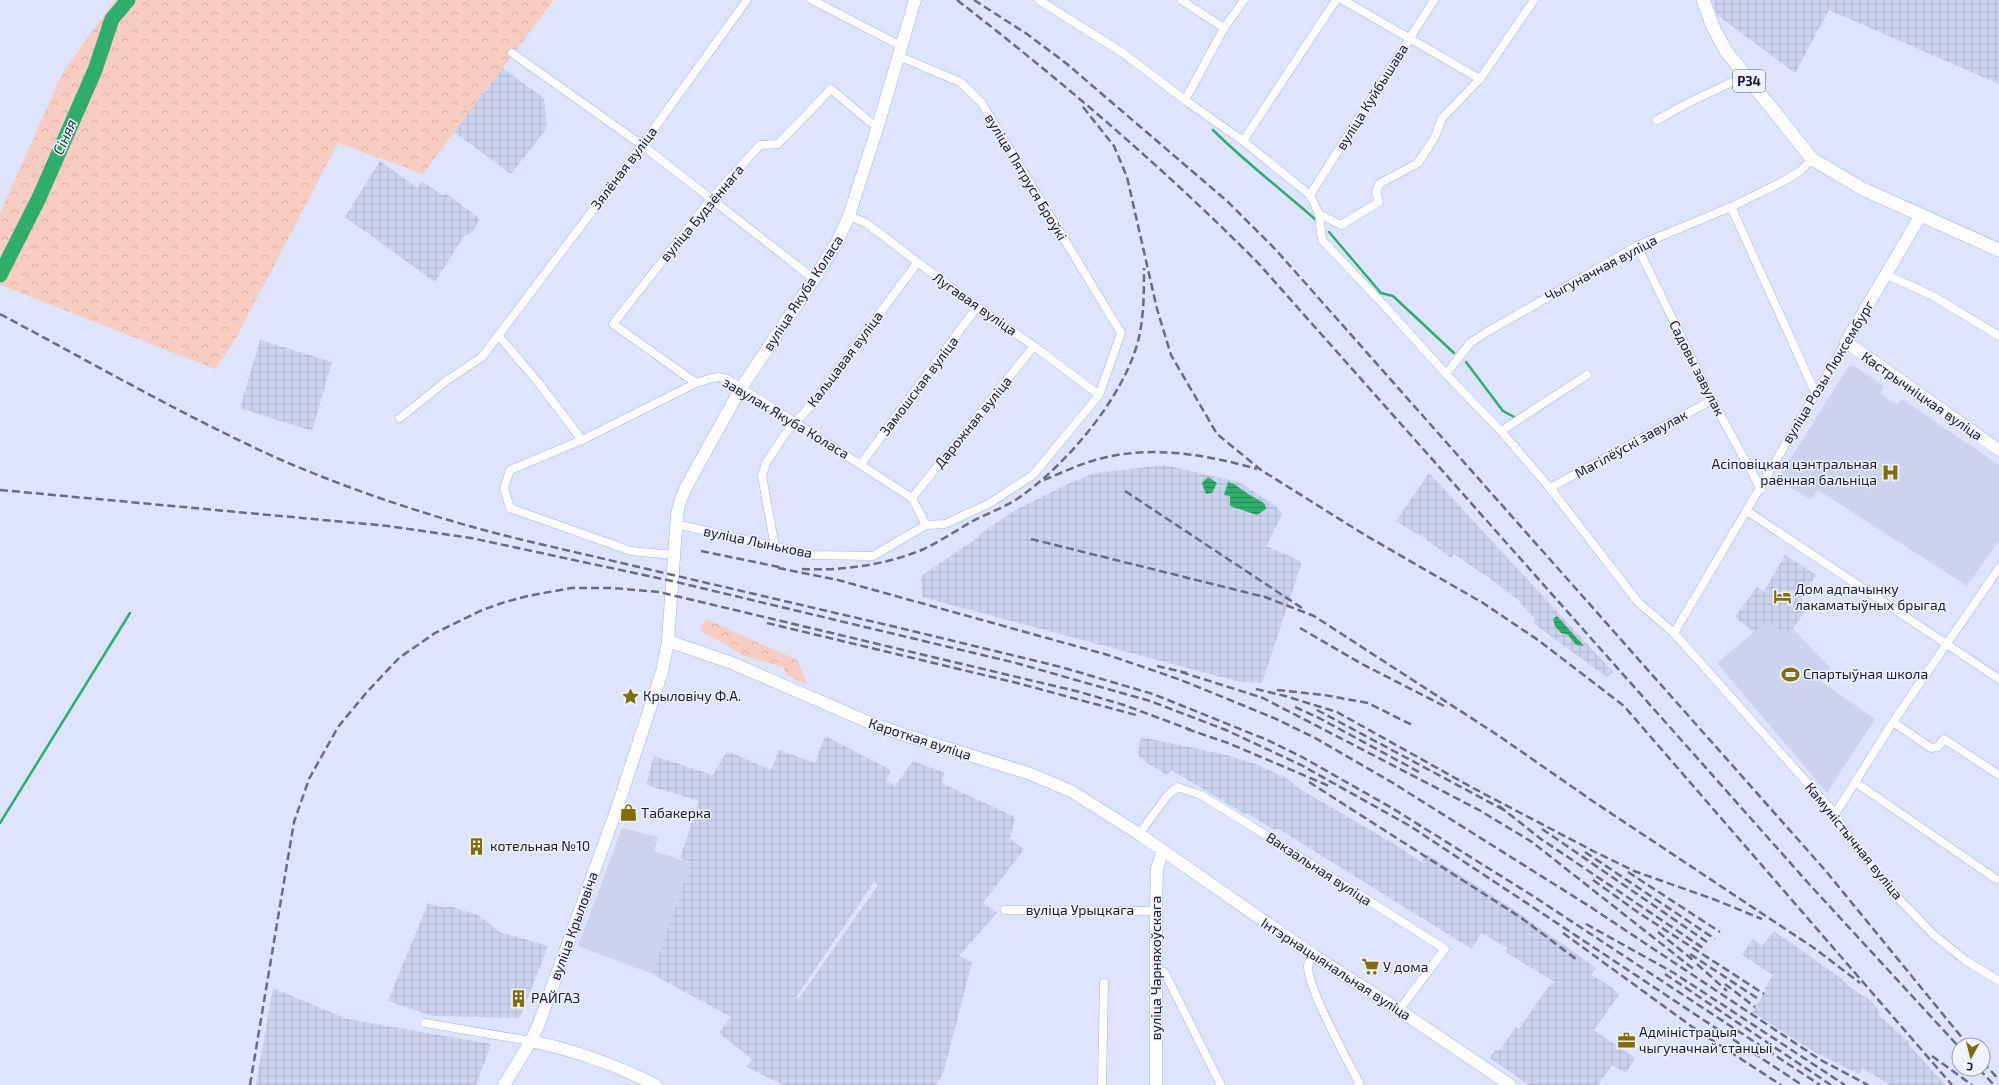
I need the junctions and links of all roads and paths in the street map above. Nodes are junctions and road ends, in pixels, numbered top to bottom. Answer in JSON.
{"nodes":[{"id":1,"x":747,"y":0,"type":"edge"},
{"id":2,"x":812,"y":0,"type":"edge"},
{"id":3,"x":915,"y":0,"type":"edge"},
{"id":4,"x":1039,"y":0,"type":"edge"},
{"id":5,"x":1181,"y":0,"type":"edge"},
{"id":6,"x":1244,"y":0,"type":"edge"},
{"id":7,"x":1336,"y":0,"type":"edge"},
{"id":8,"x":1343,"y":0,"type":"edge"},
{"id":9,"x":1434,"y":0,"type":"edge"},
{"id":10,"x":1534,"y":0,"type":"edge"},
{"id":11,"x":1703,"y":0,"type":"edge"},
{"id":12,"x":1224,"y":28,"type":"junction"},
{"id":13,"x":1409,"y":39,"type":"junction"},
{"id":14,"x":900,"y":52,"type":"junction"},
{"id":15,"x":512,"y":53,"type":"dead end"},
{"id":16,"x":1745,"y":76,"type":"junction"},
{"id":17,"x":1480,"y":78,"type":"junction"},
{"id":18,"x":1184,"y":100,"type":"junction"},
{"id":19,"x":1658,"y":120,"type":"dead end"},
{"id":20,"x":878,"y":126,"type":"junction"},
{"id":21,"x":1243,"y":141,"type":"junction"},
{"id":22,"x":642,"y":145,"type":"junction"},
{"id":23,"x":1812,"y":159,"type":"junction"},
{"id":24,"x":1310,"y":195,"type":"junction"},
{"id":25,"x":711,"y":200,"type":"junction"},
{"id":26,"x":1731,"y":207,"type":"junction"},
{"id":27,"x":1319,"y":214,"type":"junction"},
{"id":28,"x":1921,"y":215,"type":"junction"},
{"id":29,"x":849,"y":216,"type":"junction"},
{"id":30,"x":1637,"y":246,"type":"junction"},
{"id":31,"x":1999,"y":250,"type":"edge"},
{"id":32,"x":917,"y":263,"type":"junction"},
{"id":33,"x":1887,"y":275,"type":"junction"},
{"id":34,"x":814,"y":279,"type":"junction"},
{"id":35,"x":977,"y":308,"type":"junction"},
{"id":36,"x":1121,"y":333,"type":"joint"},
{"id":37,"x":498,"y":335,"type":"junction"},
{"id":38,"x":1999,"y":336,"type":"edge"},
{"id":39,"x":1846,"y":342,"type":"junction"},
{"id":40,"x":1034,"y":346,"type":"junction"},
{"id":41,"x":1446,"y":374,"type":"junction"},
{"id":42,"x":1587,"y":375,"type":"dead end"},
{"id":43,"x":696,"y":383,"type":"junction"},
{"id":44,"x":741,"y":388,"type":"junction"},
{"id":45,"x":1815,"y":392,"type":"junction"},
{"id":46,"x":1099,"y":395,"type":"junction"},
{"id":47,"x":1712,"y":400,"type":"junction"},
{"id":48,"x":400,"y":418,"type":"dead end"},
{"id":49,"x":795,"y":423,"type":"junction"},
{"id":50,"x":1501,"y":431,"type":"junction"},
{"id":51,"x":582,"y":440,"type":"junction"},
{"id":52,"x":1999,"y":450,"type":"edge"},
{"id":53,"x":861,"y":464,"type":"junction"},
{"id":54,"x":1550,"y":488,"type":"junction"},
{"id":55,"x":1761,"y":489,"type":"junction"},
{"id":56,"x":912,"y":498,"type":"junction"},
{"id":57,"x":1747,"y":511,"type":"junction"},
{"id":58,"x":676,"y":524,"type":"junction"},
{"id":59,"x":926,"y":525,"type":"junction"},
{"id":60,"x":775,"y":547,"type":"junction"},
{"id":61,"x":674,"y":555,"type":"junction"},
{"id":62,"x":1999,"y":568,"type":"edge"},
{"id":63,"x":673,"y":575,"type":"joint"},
{"id":64,"x":1674,"y":633,"type":"junction"},
{"id":65,"x":668,"y":641,"type":"junction"},
{"id":66,"x":1947,"y":643,"type":"junction"},
{"id":67,"x":1999,"y":679,"type":"edge"},
{"id":68,"x":1893,"y":722,"type":"junction"},
{"id":69,"x":1999,"y":775,"type":"edge"},
{"id":70,"x":1855,"y":782,"type":"junction"},
{"id":71,"x":1835,"y":814,"type":"junction"},
{"id":72,"x":1139,"y":834,"type":"junction"},
{"id":73,"x":1163,"y":851,"type":"junction"},
{"id":74,"x":1996,"y":879,"type":"dead end"},
{"id":75,"x":1005,"y":910,"type":"dead end"},
{"id":76,"x":1156,"y":911,"type":"junction"},
{"id":77,"x":1313,"y":955,"type":"junction"},
{"id":78,"x":1155,"y":970,"type":"junction"},
{"id":79,"x":1999,"y":981,"type":"edge"},
{"id":80,"x":1104,"y":983,"type":"dead end"},
{"id":81,"x":1399,"y":1010,"type":"junction"},
{"id":82,"x":425,"y":1023,"type":"dead end"},
{"id":83,"x":531,"y":1041,"type":"junction"},
{"id":84,"x":504,"y":1085,"type":"edge"},
{"id":85,"x":656,"y":1085,"type":"edge"},
{"id":86,"x":1102,"y":1085,"type":"edge"},
{"id":87,"x":1156,"y":1085,"type":"edge"},
{"id":88,"x":1221,"y":1085,"type":"edge"},
{"id":89,"x":1360,"y":1085,"type":"edge"},
{"id":90,"x":1510,"y":1085,"type":"edge"}],
"edges":[{"from":1,"to":22,"type":"street","name":"Зялёная вуліца"},
{"from":2,"to":14,"type":"street","name":"вуліца Пятруся Броўкі"},
{"from":3,"to":14,"type":"street","name":"вуліца Якуба Коласа"},
{"from":4,"to":18,"type":"street"},
{"from":5,"to":12,"type":"street"},
{"from":6,"to":12,"type":"street"},
{"from":7,"to":21,"type":"street"},
{"from":8,"to":13,"type":"street"},
{"from":9,"to":13,"type":"street","name":"вуліца Куйбышава"},
{"from":10,"to":17,"type":"street"},
{"from":11,"to":16,"type":"main road","number":"Р34"},
{"from":12,"to":18,"type":"street"},
{"from":13,"to":17,"type":"street"},
{"from":13,"to":24,"type":"street","name":"вуліца Куйбышава"},
{"from":14,"to":20,"type":"street","name":"вуліца Якуба Коласа"},
{"from":14,"to":36,"type":"street","name":"вуліца Пятруся Броўкі"},
{"from":15,"to":22,"type":"street"},
{"from":16,"to":19,"type":"street"},
{"from":16,"to":23,"type":"main road","number":"Р34"},
{"from":17,"to":27,"type":"street"},
{"from":18,"to":21,"type":"street"},
{"from":20,"to":25,"type":"street","name":"вуліца Будзённага"},
{"from":20,"to":29,"type":"street","name":"вуліца Якуба Коласа"},
{"from":21,"to":24,"type":"street"},
{"from":22,"to":25,"type":"street"},
{"from":22,"to":37,"type":"street","name":"Зялёная вуліца"},
{"from":23,"to":26,"type":"street","name":"Чыгуначная вуліца"},
{"from":23,"to":28,"type":"main road","number":"Р34"},
{"from":24,"to":27,"type":"street","name":"Камуністычная вуліца"},
{"from":25,"to":34,"type":"street"},
{"from":25,"to":43,"type":"street","name":"вуліца Будзённага"},
{"from":26,"to":30,"type":"street","name":"Чыгуначная вуліца"},
{"from":26,"to":45,"type":"street"},
{"from":27,"to":41,"type":"street","name":"Камуністычная вуліца"},
{"from":28,"to":31,"type":"main road","number":"Р34"},
{"from":28,"to":33,"type":"street","name":"вуліца Розы Люксембург"},
{"from":29,"to":32,"type":"street","name":"Лугавая вуліца"},
{"from":29,"to":34,"type":"street","name":"вуліца Якуба Коласа"},
{"from":30,"to":41,"type":"street","name":"Чыгуначная вуліца"},
{"from":30,"to":47,"type":"street","name":"Садовы завулак"},
{"from":32,"to":35,"type":"street","name":"Лугавая вуліца"},
{"from":32,"to":49,"type":"street","name":"Кальцавая вуліца"},
{"from":33,"to":38,"type":"street"},
{"from":33,"to":39,"type":"street","name":"вуліца Розы Люксембург"},
{"from":34,"to":44,"type":"street","name":"вуліца Якуба Коласа"},
{"from":35,"to":40,"type":"street","name":"Лугавая вуліца"},
{"from":35,"to":53,"type":"street","name":"Замошская вуліца"},
{"from":36,"to":46,"type":"street","name":"вуліца Лынькова"},
{"from":37,"to":48,"type":"street","name":"Зялёная вуліца"},
{"from":37,"to":51,"type":"street"},
{"from":39,"to":45,"type":"street","name":"вуліца Розы Люксембург"},
{"from":39,"to":52,"type":"street","name":"Кастрычніцкая вуліца"},
{"from":40,"to":46,"type":"street","name":"Лугавая вуліца"},
{"from":40,"to":56,"type":"street","name":"Дарожная вуліца"},
{"from":41,"to":50,"type":"street","name":"Камуністычная вуліца"},
{"from":42,"to":50,"type":"street"},
{"from":43,"to":44,"type":"street","name":"завулак Якуба Коласа"},
{"from":43,"to":51,"type":"street","name":"завулак Якуба Коласа"},
{"from":44,"to":49,"type":"street","name":"завулак Якуба Коласа"},
{"from":44,"to":58,"type":"street","name":"вуліца Якуба Коласа"},
{"from":45,"to":55,"type":"street","name":"вуліца Розы Люксембург"},
{"from":46,"to":59,"type":"street","name":"вуліца Лынькова"},
{"from":47,"to":54,"type":"street","name":"Магілёўскі завулак"},
{"from":47,"to":55,"type":"street","name":"Садовы завулак"},
{"from":49,"to":53,"type":"street","name":"завулак Якуба Коласа"},
{"from":49,"to":60,"type":"street","name":"Кальцавая вуліца"},
{"from":50,"to":54,"type":"street","name":"Камуністычная вуліца"},
{"from":51,"to":61,"type":"street","name":"завулак Якуба Коласа"},
{"from":53,"to":56,"type":"street","name":"завулак Якуба Коласа"},
{"from":54,"to":64,"type":"street","name":"Камуністычная вуліца"},
{"from":55,"to":57,"type":"street","name":"вуліца Розы Люксембург"},
{"from":56,"to":59,"type":"street","name":"завулак Якуба Коласа"},
{"from":57,"to":64,"type":"street","name":"вуліца Розы Люксембург"},
{"from":57,"to":66,"type":"street"},
{"from":58,"to":60,"type":"street","name":"вуліца Лынькова"},
{"from":58,"to":61,"type":"street","name":"вуліца Якуба Коласа"},
{"from":59,"to":60,"type":"street","name":"вуліца Лынькова"},
{"from":61,"to":63,"type":"street","name":"вуліца Якуба Коласа"},
{"from":62,"to":66,"type":"street"},
{"from":63,"to":65,"type":"street","name":"вуліца Крыловіча"},
{"from":64,"to":71,"type":"street","name":"Камуністычная вуліца"},
{"from":65,"to":72,"type":"street","name":"Кароткая вуліца"},
{"from":65,"to":83,"type":"street","name":"вуліца Крыловіча"},
{"from":66,"to":67,"type":"street"},
{"from":66,"to":68,"type":"street"},
{"from":68,"to":69,"type":"street"},
{"from":68,"to":70,"type":"street"},
{"from":70,"to":71,"type":"street"},
{"from":70,"to":74,"type":"street"},
{"from":71,"to":79,"type":"street","name":"Камуністычная вуліца"},
{"from":72,"to":73,"type":"street","name":"Кароткая вуліца"},
{"from":72,"to":81,"type":"street","name":"Вакзальная вуліца"},
{"from":73,"to":76,"type":"street","name":"вуліца Чарняхоўскага"},
{"from":73,"to":77,"type":"street","name":"Інтэрнацыянальная вуліца"},
{"from":75,"to":76,"type":"street","name":"вуліца Урыцкага"},
{"from":76,"to":78,"type":"street","name":"вуліца Чарняхоўскага"},
{"from":77,"to":81,"type":"street","name":"Інтэрнацыянальная вуліца"},
{"from":77,"to":89,"type":"street"},
{"from":78,"to":87,"type":"street","name":"вуліца Чарняхоўскага"},
{"from":78,"to":88,"type":"street"},
{"from":80,"to":86,"type":"street"},
{"from":81,"to":90,"type":"street","name":"Інтэрнацыянальная вуліца"},
{"from":82,"to":83,"type":"street"},
{"from":83,"to":84,"type":"street","name":"вуліца Крыловіча"},
{"from":83,"to":85,"type":"street"}]}
